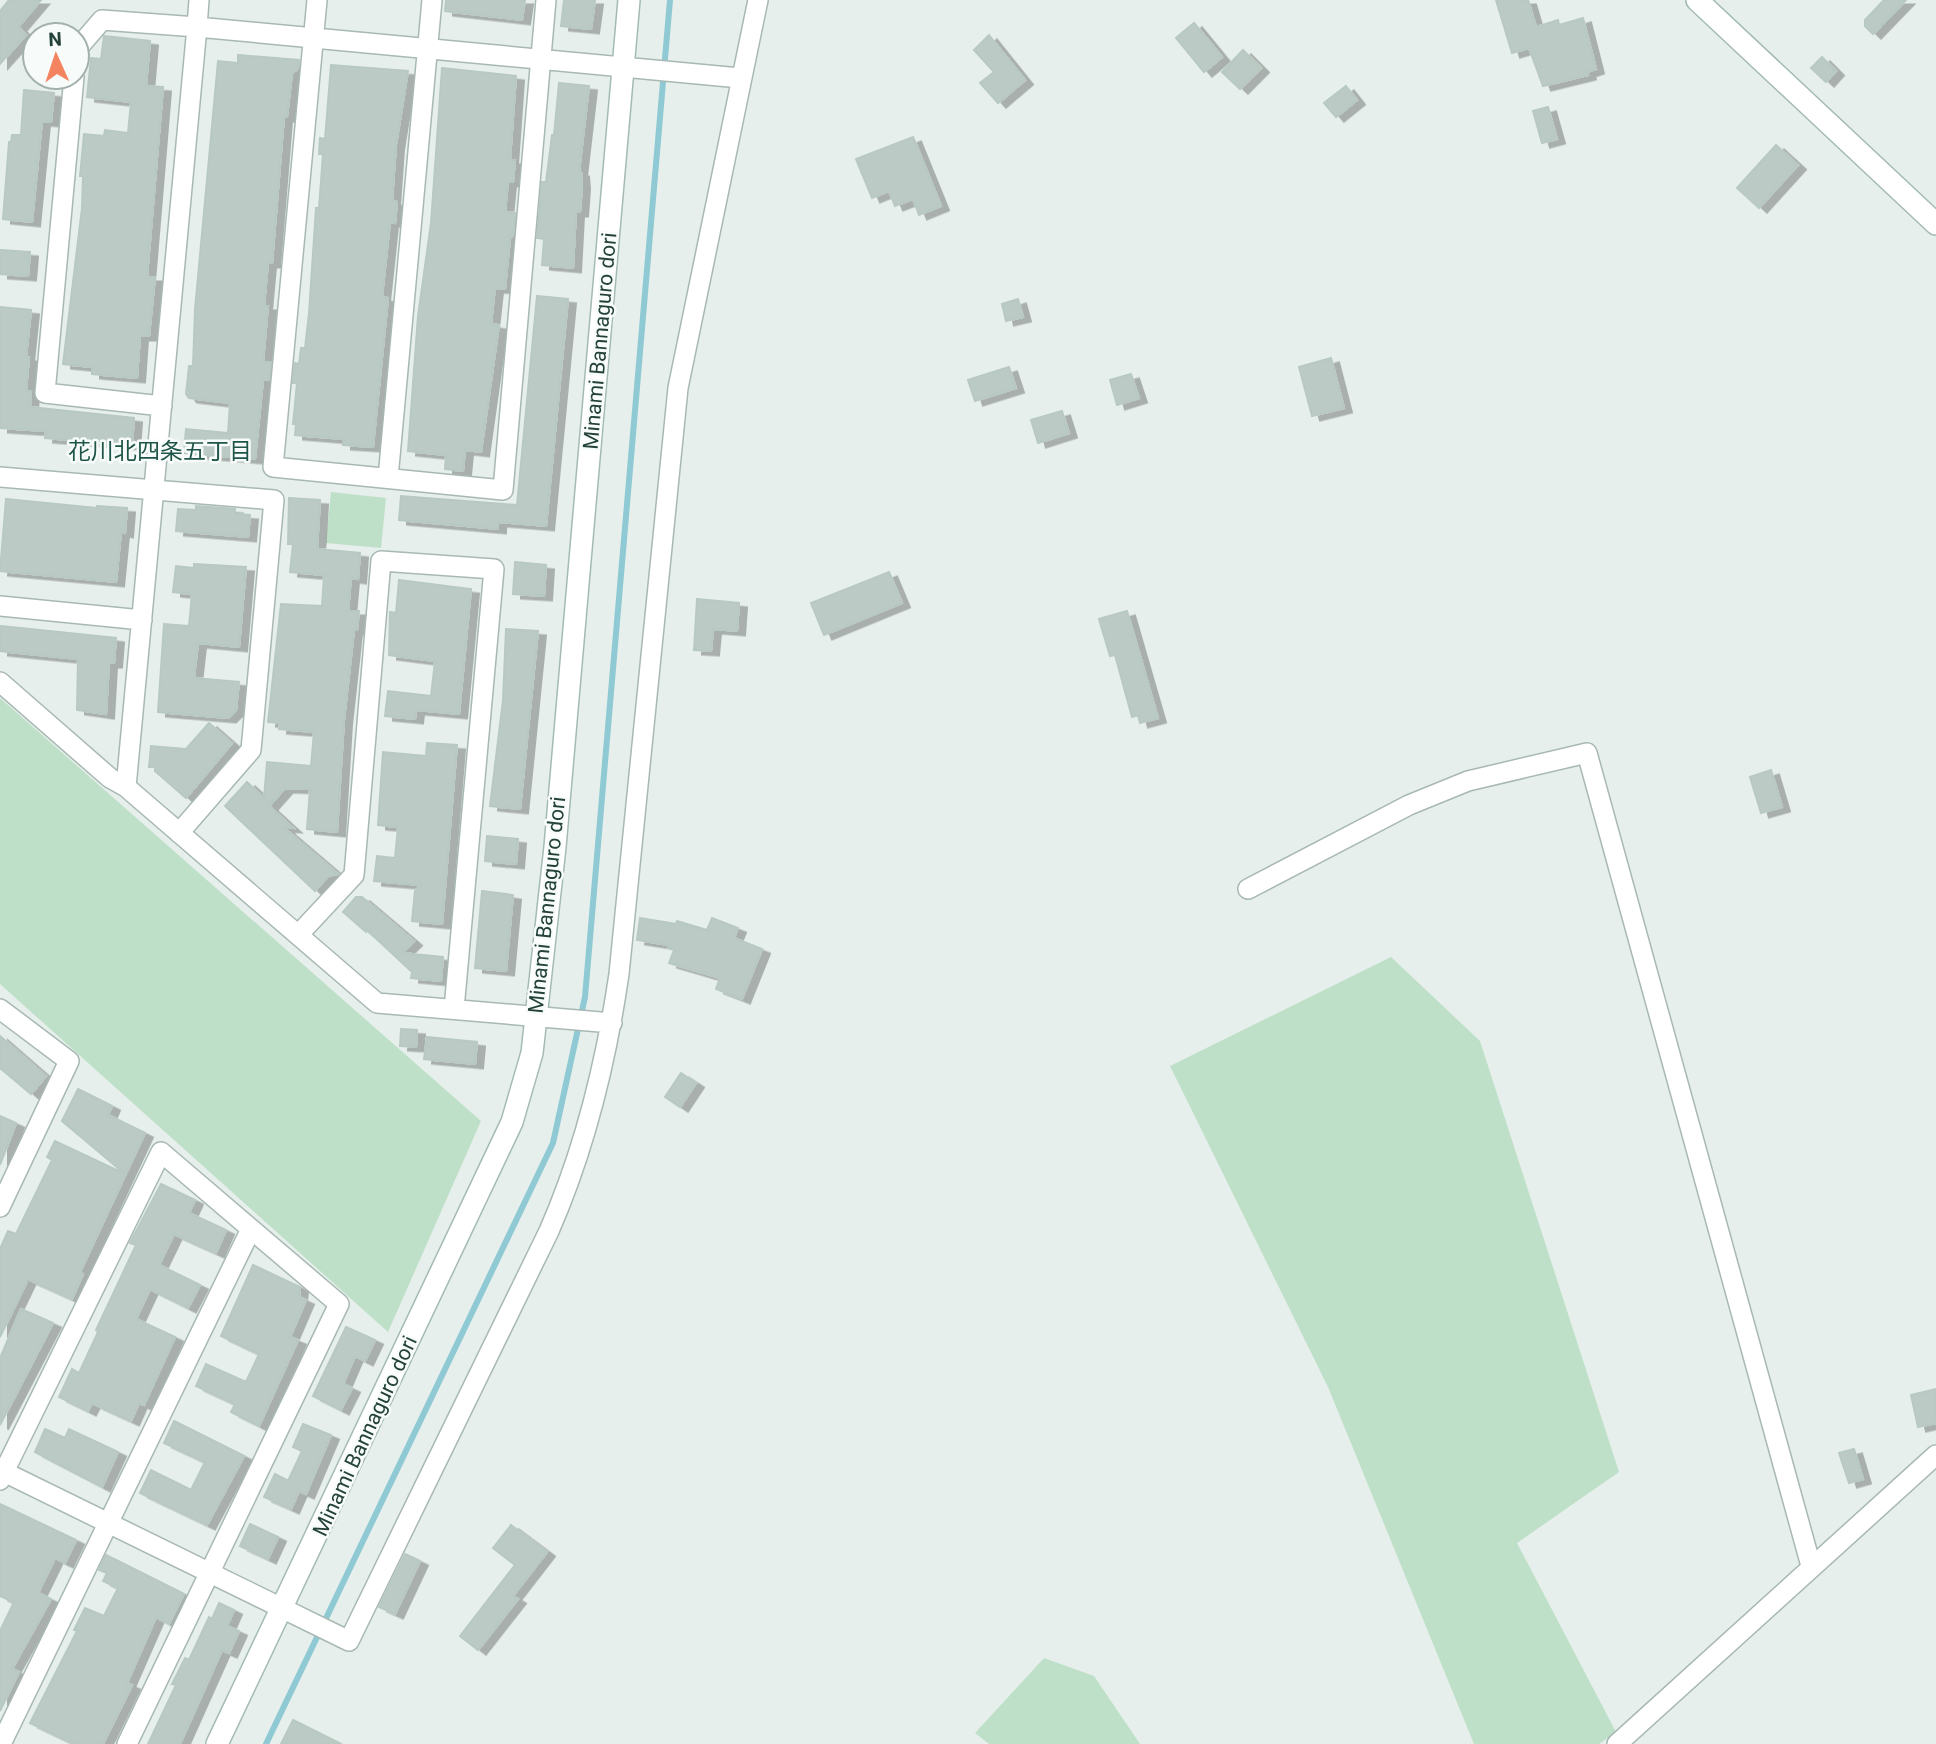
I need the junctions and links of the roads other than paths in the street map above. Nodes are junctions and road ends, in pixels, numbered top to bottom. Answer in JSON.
{"nodes":[{"id":1,"x":199,"y":0,"type":"edge"},
{"id":2,"x":317,"y":0,"type":"edge"},
{"id":3,"x":432,"y":0,"type":"edge"},
{"id":4,"x":546,"y":0,"type":"edge"},
{"id":5,"x":629,"y":0,"type":"edge"},
{"id":6,"x":758,"y":0,"type":"edge"},
{"id":7,"x":1697,"y":0,"type":"edge"},
{"id":8,"x":197,"y":27,"type":"junction"},
{"id":9,"x":91,"y":33,"type":"edge"},
{"id":10,"x":313,"y":38,"type":"junction"},
{"id":11,"x":428,"y":49,"type":"junction"},
{"id":12,"x":539,"y":59,"type":"junction"},
{"id":13,"x":624,"y":67,"type":"junction"},
{"id":14,"x":740,"y":78,"type":"junction"},
{"id":15,"x":73,"y":91,"type":"edge"},
{"id":16,"x":1936,"y":224,"type":"edge"},
{"id":17,"x":162,"y":406,"type":"junction"},
{"id":18,"x":0,"y":477,"type":"edge"},
{"id":19,"x":388,"y":478,"type":"junction"},
{"id":20,"x":154,"y":489,"type":"junction"},
{"id":21,"x":0,"y":606,"type":"edge"},
{"id":22,"x":142,"y":620,"type":"junction"},
{"id":23,"x":0,"y":682,"type":"edge"},
{"id":24,"x":126,"y":787,"type":"junction"},
{"id":25,"x":179,"y":833,"type":"junction"},
{"id":26,"x":1248,"y":889,"type":"dead end"},
{"id":27,"x":298,"y":935,"type":"junction"},
{"id":28,"x":0,"y":1009,"type":"edge"},
{"id":29,"x":454,"y":1009,"type":"junction"},
{"id":30,"x":536,"y":1016,"type":"junction"},
{"id":31,"x":602,"y":1022,"type":"junction"},
{"id":32,"x":0,"y":1207,"type":"edge"},
{"id":33,"x":251,"y":1229,"type":"junction"},
{"id":34,"x":1936,"y":1455,"type":"edge"},
{"id":35,"x":1,"y":1474,"type":"edge"},
{"id":36,"x":107,"y":1523,"type":"junction"},
{"id":37,"x":1811,"y":1566,"type":"junction"},
{"id":38,"x":211,"y":1574,"type":"junction"},
{"id":39,"x":282,"y":1609,"type":"junction"},
{"id":40,"x":1,"y":1744,"type":"edge"},
{"id":41,"x":127,"y":1744,"type":"edge"},
{"id":42,"x":217,"y":1744,"type":"edge"},
{"id":43,"x":1617,"y":1744,"type":"edge"}],
"edges":[{"from":1,"to":8,"type":"street"},
{"from":2,"to":10,"type":"street"},
{"from":3,"to":11,"type":"street"},
{"from":4,"to":12,"type":"street"},
{"from":5,"to":13,"type":"street","name":"Minami Bannaguro dori"},
{"from":6,"to":14,"type":"street"},
{"from":7,"to":16,"type":"street"},
{"from":8,"to":9,"type":"street"},
{"from":8,"to":10,"type":"street"},
{"from":8,"to":17,"type":"street"},
{"from":10,"to":11,"type":"street"},
{"from":10,"to":19,"type":"street"},
{"from":11,"to":12,"type":"street"},
{"from":11,"to":19,"type":"street"},
{"from":12,"to":13,"type":"street"},
{"from":12,"to":19,"type":"street"},
{"from":13,"to":14,"type":"street"},
{"from":13,"to":30,"type":"street","name":"Minami Bannaguro dori"},
{"from":14,"to":31,"type":"street"},
{"from":15,"to":17,"type":"street"},
{"from":17,"to":20,"type":"street"},
{"from":18,"to":20,"type":"street"},
{"from":20,"to":22,"type":"street"},
{"from":20,"to":25,"type":"street"},
{"from":21,"to":22,"type":"street"},
{"from":22,"to":24,"type":"street"},
{"from":23,"to":24,"type":"street"},
{"from":24,"to":25,"type":"street"},
{"from":25,"to":27,"type":"street"},
{"from":26,"to":37,"type":"street"},
{"from":27,"to":29,"type":"street"},
{"from":27,"to":29,"type":"street"},
{"from":28,"to":32,"type":"street"},
{"from":29,"to":30,"type":"street"},
{"from":30,"to":31,"type":"street"},
{"from":30,"to":39,"type":"street","name":"Minami Bannaguro dori"},
{"from":31,"to":39,"type":"street"},
{"from":33,"to":35,"type":"street"},
{"from":33,"to":36,"type":"street"},
{"from":33,"to":38,"type":"street"},
{"from":34,"to":37,"type":"street"},
{"from":35,"to":36,"type":"street"},
{"from":36,"to":38,"type":"street"},
{"from":36,"to":40,"type":"street"},
{"from":37,"to":43,"type":"street"},
{"from":38,"to":39,"type":"street"},
{"from":38,"to":41,"type":"street"},
{"from":39,"to":42,"type":"street","name":"Minami Bannaguro dori"}]}
